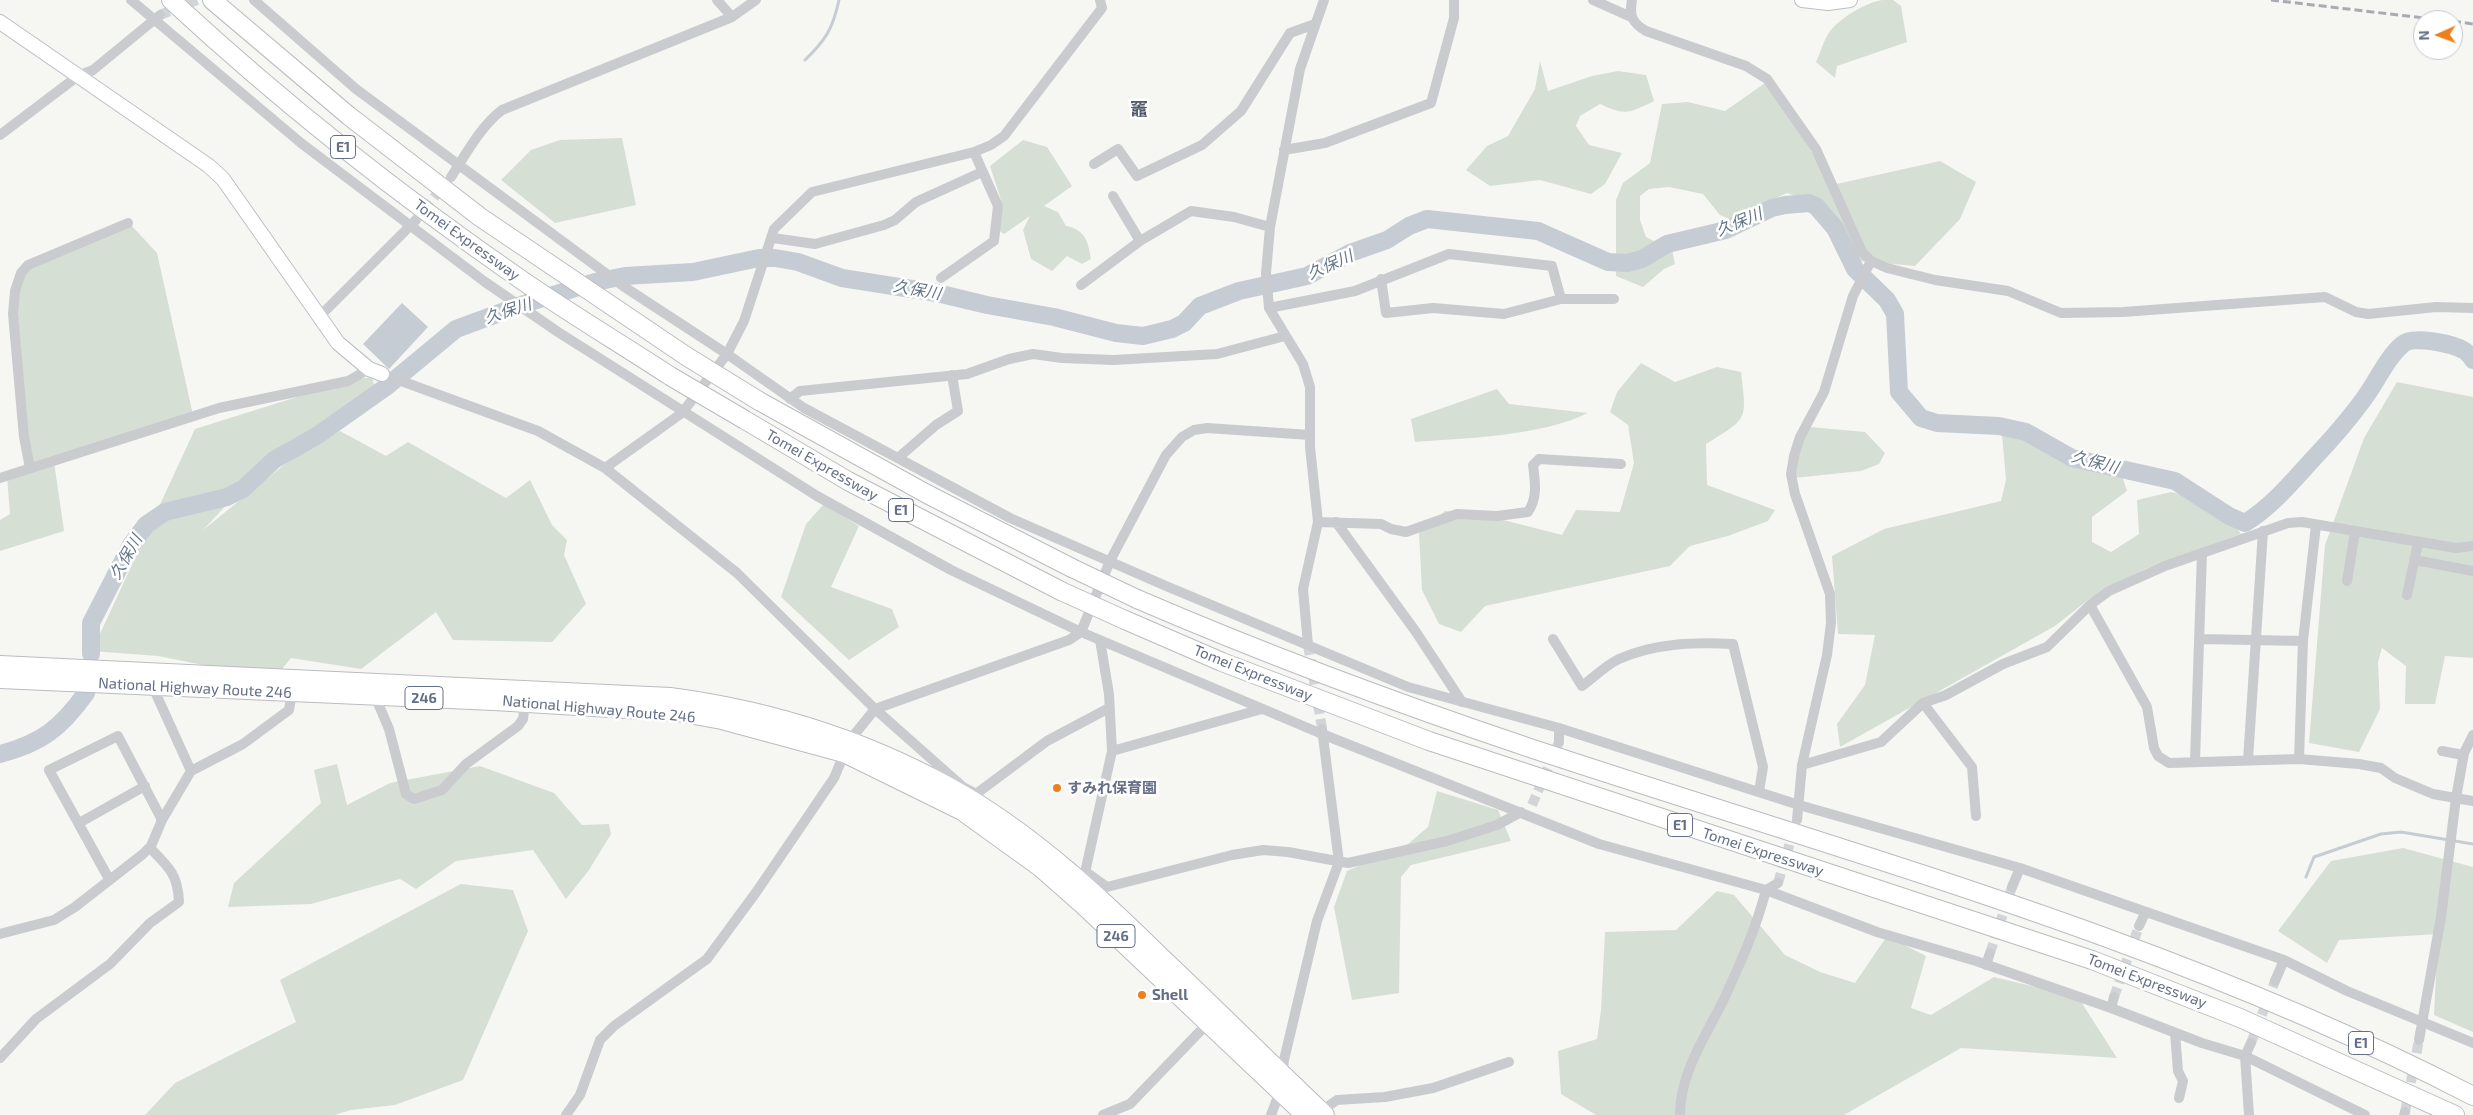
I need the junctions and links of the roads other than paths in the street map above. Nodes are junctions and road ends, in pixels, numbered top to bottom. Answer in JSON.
{"nodes":[{"id":1,"x":131,"y":0,"type":"edge"},
{"id":2,"x":171,"y":0,"type":"edge"},
{"id":3,"x":212,"y":0,"type":"edge"},
{"id":4,"x":254,"y":0,"type":"edge"},
{"id":5,"x":717,"y":0,"type":"edge"},
{"id":6,"x":756,"y":0,"type":"edge"},
{"id":7,"x":1100,"y":0,"type":"edge"},
{"id":8,"x":1324,"y":0,"type":"edge"},
{"id":9,"x":1454,"y":0,"type":"edge"},
{"id":10,"x":1593,"y":0,"type":"edge"},
{"id":11,"x":1632,"y":0,"type":"edge"},
{"id":12,"x":1802,"y":0,"type":"edge"},
{"id":13,"x":1850,"y":0,"type":"edge"},
{"id":14,"x":156,"y":17,"type":"junction"},
{"id":15,"x":732,"y":17,"type":"junction"},
{"id":16,"x":1631,"y":17,"type":"junction"},
{"id":17,"x":0,"y":22,"type":"edge"},
{"id":18,"x":1316,"y":24,"type":"junction"},
{"id":19,"x":78,"y":76,"type":"junction"},
{"id":20,"x":0,"y":135,"type":"edge"},
{"id":21,"x":1284,"y":150,"type":"junction"},
{"id":22,"x":974,"y":152,"type":"junction"},
{"id":23,"x":459,"y":164,"type":"junction"},
{"id":24,"x":1094,"y":164,"type":"dead end"},
{"id":25,"x":982,"y":172,"type":"junction"},
{"id":26,"x":450,"y":177,"type":"tunnel mouth"},
{"id":27,"x":1112,"y":196,"type":"dead end"},
{"id":28,"x":128,"y":223,"type":"dead end"},
{"id":29,"x":412,"y":223,"type":"junction"},
{"id":30,"x":1270,"y":227,"type":"junction"},
{"id":31,"x":773,"y":238,"type":"junction"},
{"id":32,"x":1140,"y":241,"type":"junction"},
{"id":33,"x":1870,"y":262,"type":"junction"},
{"id":34,"x":941,"y":278,"type":"dead end"},
{"id":35,"x":1381,"y":279,"type":"junction"},
{"id":36,"x":1081,"y":285,"type":"dead end"},
{"id":37,"x":1561,"y":298,"type":"junction"},
{"id":38,"x":1614,"y":299,"type":"dead end"},
{"id":39,"x":1269,"y":308,"type":"junction"},
{"id":40,"x":2473,"y":308,"type":"edge"},
{"id":41,"x":319,"y":317,"type":"junction"},
{"id":42,"x":1285,"y":336,"type":"junction"},
{"id":43,"x":727,"y":354,"type":"junction"},
{"id":44,"x":369,"y":369,"type":"junction"},
{"id":45,"x":382,"y":374,"type":"joint"},
{"id":46,"x":952,"y":375,"type":"junction"},
{"id":47,"x":790,"y":400,"type":"junction"},
{"id":48,"x":682,"y":412,"type":"junction"},
{"id":49,"x":1310,"y":435,"type":"junction"},
{"id":50,"x":898,"y":458,"type":"junction"},
{"id":51,"x":1621,"y":464,"type":"dead end"},
{"id":52,"x":30,"y":468,"type":"junction"},
{"id":53,"x":606,"y":468,"type":"junction"},
{"id":54,"x":0,"y":478,"type":"edge"},
{"id":55,"x":1318,"y":522,"type":"junction"},
{"id":56,"x":1336,"y":522,"type":"junction"},
{"id":57,"x":2316,"y":525,"type":"junction"},
{"id":58,"x":2263,"y":531,"type":"junction"},
{"id":59,"x":2356,"y":532,"type":"junction"},
{"id":60,"x":2418,"y":543,"type":"junction"},
{"id":61,"x":2473,"y":546,"type":"edge"},
{"id":62,"x":2202,"y":553,"type":"junction"},
{"id":63,"x":2415,"y":560,"type":"junction"},
{"id":64,"x":1110,"y":561,"type":"junction"},
{"id":65,"x":2473,"y":571,"type":"edge"},
{"id":66,"x":2347,"y":581,"type":"dead end"},
{"id":67,"x":2407,"y":595,"type":"dead end"},
{"id":68,"x":2090,"y":605,"type":"junction"},
{"id":69,"x":1082,"y":632,"type":"junction"},
{"id":70,"x":1553,"y":639,"type":"dead end"},
{"id":71,"x":2200,"y":639,"type":"junction"},
{"id":72,"x":1100,"y":640,"type":"junction"},
{"id":73,"x":2257,"y":641,"type":"junction"},
{"id":74,"x":2303,"y":641,"type":"junction"},
{"id":75,"x":1308,"y":645,"type":"junction"},
{"id":76,"x":0,"y":665,"type":"edge"},
{"id":77,"x":0,"y":679,"type":"edge"},
{"id":78,"x":150,"y":679,"type":"junction"},
{"id":79,"x":292,"y":692,"type":"junction"},
{"id":80,"x":375,"y":696,"type":"junction"},
{"id":81,"x":525,"y":702,"type":"junction"},
{"id":82,"x":1462,"y":702,"type":"junction"},
{"id":83,"x":1924,"y":703,"type":"junction"},
{"id":84,"x":1109,"y":708,"type":"junction"},
{"id":85,"x":875,"y":709,"type":"junction"},
{"id":86,"x":1262,"y":709,"type":"junction"},
{"id":87,"x":1559,"y":728,"type":"junction"},
{"id":88,"x":1322,"y":731,"type":"junction"},
{"id":89,"x":2473,"y":735,"type":"edge"},
{"id":90,"x":1559,"y":742,"type":"tunnel mouth"},
{"id":91,"x":847,"y":747,"type":"junction"},
{"id":92,"x":1112,"y":751,"type":"junction"},
{"id":93,"x":2442,"y":751,"type":"dead end"},
{"id":94,"x":2463,"y":755,"type":"junction"},
{"id":95,"x":2299,"y":759,"type":"junction"},
{"id":96,"x":2248,"y":760,"type":"junction"},
{"id":97,"x":2195,"y":761,"type":"junction"},
{"id":98,"x":1802,"y":765,"type":"junction"},
{"id":99,"x":190,"y":771,"type":"junction"},
{"id":100,"x":145,"y":786,"type":"junction"},
{"id":101,"x":2473,"y":790,"type":"edge"},
{"id":102,"x":1759,"y":792,"type":"junction"},
{"id":103,"x":2456,"y":798,"type":"junction"},
{"id":104,"x":2470,"y":800,"type":"edge"},
{"id":105,"x":1532,"y":804,"type":"tunnel mouth"},
{"id":106,"x":1799,"y":805,"type":"junction"},
{"id":107,"x":1525,"y":814,"type":"junction"},
{"id":108,"x":1976,"y":816,"type":"dead end"},
{"id":109,"x":162,"y":820,"type":"junction"},
{"id":110,"x":1797,"y":820,"type":"tunnel mouth"},
{"id":111,"x":79,"y":823,"type":"junction"},
{"id":112,"x":151,"y":846,"type":"junction"},
{"id":113,"x":1339,"y":862,"type":"junction"},
{"id":114,"x":2020,"y":868,"type":"junction"},
{"id":115,"x":1084,"y":877,"type":"junction"},
{"id":116,"x":109,"y":879,"type":"junction"},
{"id":117,"x":1778,"y":883,"type":"tunnel mouth"},
{"id":118,"x":2012,"y":887,"type":"tunnel mouth"},
{"id":119,"x":1766,"y":890,"type":"junction"},
{"id":120,"x":2145,"y":913,"type":"junction"},
{"id":121,"x":2139,"y":926,"type":"tunnel mouth"},
{"id":122,"x":0,"y":934,"type":"edge"},
{"id":123,"x":1990,"y":953,"type":"tunnel mouth"},
{"id":124,"x":2284,"y":960,"type":"junction"},
{"id":125,"x":1986,"y":965,"type":"junction"},
{"id":126,"x":2275,"y":981,"type":"tunnel mouth"},
{"id":127,"x":2248,"y":992,"type":"junction"},
{"id":128,"x":2114,"y":997,"type":"tunnel mouth"},
{"id":129,"x":2110,"y":1008,"type":"junction"},
{"id":130,"x":2240,"y":1018,"type":"junction"},
{"id":131,"x":2422,"y":1021,"type":"junction"},
{"id":132,"x":1208,"y":1023,"type":"junction"},
{"id":133,"x":2175,"y":1033,"type":"junction"},
{"id":134,"x":2419,"y":1040,"type":"tunnel mouth"},
{"id":135,"x":2473,"y":1043,"type":"edge"},
{"id":136,"x":2251,"y":1044,"type":"tunnel mouth"},
{"id":137,"x":2245,"y":1056,"type":"junction"},
{"id":138,"x":0,"y":1058,"type":"edge"},
{"id":139,"x":1509,"y":1062,"type":"dead end"},
{"id":140,"x":1282,"y":1073,"type":"junction"},
{"id":141,"x":2473,"y":1085,"type":"edge"},
{"id":142,"x":1280,"y":1092,"type":"junction"},
{"id":143,"x":2473,"y":1096,"type":"edge"},
{"id":144,"x":2179,"y":1098,"type":"dead end"},
{"id":145,"x":1317,"y":1114,"type":"edge"},
{"id":146,"x":566,"y":1115,"type":"edge"},
{"id":147,"x":1103,"y":1115,"type":"edge"},
{"id":148,"x":1271,"y":1115,"type":"edge"},
{"id":149,"x":1680,"y":1115,"type":"edge"},
{"id":150,"x":2249,"y":1115,"type":"edge"},
{"id":151,"x":2365,"y":1115,"type":"edge"},
{"id":152,"x":2435,"y":1115,"type":"edge"},
{"id":153,"x":2455,"y":1115,"type":"edge"}],
"edges":[{"from":1,"to":14,"type":"street"},
{"from":2,"to":130,"type":"highway","name":"Tomei Expressway","number":"E1","bridge":true},
{"from":3,"to":127,"type":"highway","name":"Tomei Expressway","number":"E1","bridge":true},
{"from":4,"to":23,"type":"street"},
{"from":5,"to":15,"type":"street"},
{"from":6,"to":15,"type":"street"},
{"from":7,"to":22,"type":"street"},
{"from":8,"to":18,"type":"street"},
{"from":9,"to":21,"type":"street"},
{"from":10,"to":16,"type":"street"},
{"from":11,"to":16,"type":"street"},
{"from":12,"to":13,"type":"street"},
{"from":14,"to":19,"type":"street"},
{"from":14,"to":29,"type":"street"},
{"from":15,"to":23,"type":"street"},
{"from":16,"to":33,"type":"street"},
{"from":17,"to":19,"type":"street"},
{"from":18,"to":21,"type":"street"},
{"from":18,"to":24,"type":"street"},
{"from":19,"to":20,"type":"street"},
{"from":19,"to":41,"type":"street"},
{"from":21,"to":30,"type":"street"},
{"from":22,"to":25,"type":"street"},
{"from":22,"to":31,"type":"street"},
{"from":23,"to":26,"type":"street"},
{"from":23,"to":43,"type":"street"},
{"from":25,"to":31,"type":"street"},
{"from":25,"to":34,"type":"street"},
{"from":27,"to":32,"type":"street"},
{"from":28,"to":52,"type":"street"},
{"from":29,"to":41,"type":"street"},
{"from":29,"to":48,"type":"street"},
{"from":30,"to":32,"type":"street"},
{"from":30,"to":39,"type":"street"},
{"from":31,"to":43,"type":"street"},
{"from":32,"to":36,"type":"street"},
{"from":33,"to":40,"type":"street"},
{"from":33,"to":98,"type":"street"},
{"from":35,"to":37,"type":"street"},
{"from":35,"to":37,"type":"street"},
{"from":35,"to":39,"type":"street"},
{"from":37,"to":38,"type":"street"},
{"from":39,"to":42,"type":"street"},
{"from":41,"to":44,"type":"street"},
{"from":42,"to":46,"type":"street"},
{"from":42,"to":49,"type":"street"},
{"from":43,"to":47,"type":"street"},
{"from":43,"to":48,"type":"street"},
{"from":44,"to":45,"type":"street"},
{"from":44,"to":52,"type":"street"},
{"from":45,"to":53,"type":"street"},
{"from":46,"to":47,"type":"street"},
{"from":46,"to":50,"type":"street"},
{"from":47,"to":50,"type":"street"},
{"from":48,"to":53,"type":"street"},
{"from":48,"to":69,"type":"street"},
{"from":49,"to":55,"type":"street"},
{"from":49,"to":64,"type":"street"},
{"from":50,"to":64,"type":"street"},
{"from":51,"to":56,"type":"street"},
{"from":52,"to":54,"type":"street"},
{"from":53,"to":85,"type":"street"},
{"from":55,"to":56,"type":"street"},
{"from":55,"to":75,"type":"street"},
{"from":56,"to":82,"type":"street"},
{"from":57,"to":58,"type":"street"},
{"from":57,"to":59,"type":"street"},
{"from":57,"to":74,"type":"street"},
{"from":58,"to":62,"type":"street"},
{"from":58,"to":73,"type":"street"},
{"from":59,"to":60,"type":"street"},
{"from":59,"to":66,"type":"street"},
{"from":60,"to":61,"type":"street"},
{"from":60,"to":63,"type":"street"},
{"from":62,"to":68,"type":"street"},
{"from":62,"to":71,"type":"street"},
{"from":63,"to":65,"type":"street"},
{"from":63,"to":67,"type":"street"},
{"from":64,"to":69,"type":"street"},
{"from":64,"to":75,"type":"street"},
{"from":68,"to":83,"type":"street"},
{"from":68,"to":97,"type":"street"},
{"from":69,"to":72,"type":"street"},
{"from":69,"to":85,"type":"street"},
{"from":70,"to":102,"type":"street"},
{"from":71,"to":73,"type":"street"},
{"from":71,"to":97,"type":"street"},
{"from":72,"to":84,"type":"street"},
{"from":72,"to":86,"type":"street"},
{"from":73,"to":74,"type":"street"},
{"from":73,"to":96,"type":"street"},
{"from":74,"to":95,"type":"street"},
{"from":75,"to":82,"type":"street"},
{"from":76,"to":78,"type":"highway","number":"246"},
{"from":77,"to":78,"type":"highway","name":"National Highway Route 246","number":"246"},
{"from":78,"to":79,"type":"highway","name":"National Highway Route 246","number":"246"},
{"from":78,"to":91,"type":"highway","name":"National Highway Route 246","number":"246"},
{"from":78,"to":99,"type":"street"},
{"from":79,"to":80,"type":"highway","name":"National Highway Route 246","number":"246"},
{"from":79,"to":99,"type":"street"},
{"from":80,"to":81,"type":"highway","name":"National Highway Route 246","number":"246"},
{"from":80,"to":81,"type":"street"},
{"from":81,"to":91,"type":"highway","name":"National Highway Route 246","number":"246"},
{"from":82,"to":87,"type":"street"},
{"from":83,"to":98,"type":"street"},
{"from":83,"to":108,"type":"street"},
{"from":84,"to":85,"type":"street"},
{"from":84,"to":92,"type":"street"},
{"from":85,"to":91,"type":"street"},
{"from":86,"to":88,"type":"street"},
{"from":86,"to":92,"type":"street"},
{"from":87,"to":90,"type":"street"},
{"from":87,"to":102,"type":"street"},
{"from":88,"to":107,"type":"street"},
{"from":88,"to":113,"type":"street"},
{"from":89,"to":94,"type":"street"},
{"from":91,"to":115,"type":"highway","name":"National Highway Route 246","number":"246"},
{"from":91,"to":132,"type":"highway","name":"National Highway Route 246","number":"246"},
{"from":91,"to":146,"type":"street"},
{"from":92,"to":115,"type":"street"},
{"from":93,"to":94,"type":"street"},
{"from":94,"to":103,"type":"street"},
{"from":95,"to":96,"type":"street"},
{"from":95,"to":103,"type":"street"},
{"from":96,"to":97,"type":"street"},
{"from":98,"to":106,"type":"street"},
{"from":99,"to":109,"type":"street"},
{"from":100,"to":109,"type":"street"},
{"from":100,"to":111,"type":"street"},
{"from":100,"to":111,"type":"street"},
{"from":101,"to":104,"type":"street"},
{"from":102,"to":106,"type":"street"},
{"from":103,"to":104,"type":"street"},
{"from":103,"to":131,"type":"street"},
{"from":105,"to":107,"type":"street"},
{"from":106,"to":110,"type":"street"},
{"from":106,"to":114,"type":"street"},
{"from":107,"to":113,"type":"street"},
{"from":107,"to":119,"type":"street"},
{"from":109,"to":112,"type":"street"},
{"from":111,"to":116,"type":"street"},
{"from":112,"to":116,"type":"street"},
{"from":112,"to":138,"type":"street"},
{"from":113,"to":115,"type":"street"},
{"from":113,"to":140,"type":"street"},
{"from":114,"to":118,"type":"street"},
{"from":114,"to":120,"type":"street"},
{"from":115,"to":140,"type":"highway","name":"National Highway Route 246","number":"246"},
{"from":116,"to":122,"type":"street"},
{"from":117,"to":119,"type":"street"},
{"from":119,"to":125,"type":"street"},
{"from":119,"to":149,"type":"street"},
{"from":120,"to":121,"type":"street"},
{"from":120,"to":124,"type":"street"},
{"from":123,"to":125,"type":"street"},
{"from":124,"to":126,"type":"street"},
{"from":124,"to":131,"type":"street"},
{"from":125,"to":129,"type":"street"},
{"from":127,"to":141,"type":"highway"},
{"from":127,"to":143,"type":"highway","name":"Tomei Expressway","number":"E1"},
{"from":128,"to":129,"type":"street"},
{"from":129,"to":133,"type":"street"},
{"from":130,"to":152,"type":"highway"},
{"from":130,"to":153,"type":"highway","name":"Tomei Expressway","number":"E1"},
{"from":131,"to":134,"type":"street"},
{"from":131,"to":135,"type":"street"},
{"from":132,"to":142,"type":"highway","name":"National Highway Route 246","number":"246"},
{"from":132,"to":147,"type":"street"},
{"from":133,"to":137,"type":"street"},
{"from":133,"to":144,"type":"street"},
{"from":136,"to":137,"type":"street"},
{"from":137,"to":150,"type":"street"},
{"from":137,"to":151,"type":"street"},
{"from":139,"to":145,"type":"street"},
{"from":140,"to":142,"type":"street"},
{"from":140,"to":145,"type":"highway","name":"National Highway Route 246","number":"246"},
{"from":142,"to":145,"type":"highway","name":"National Highway Route 246","number":"246"},
{"from":142,"to":148,"type":"street"}]}
